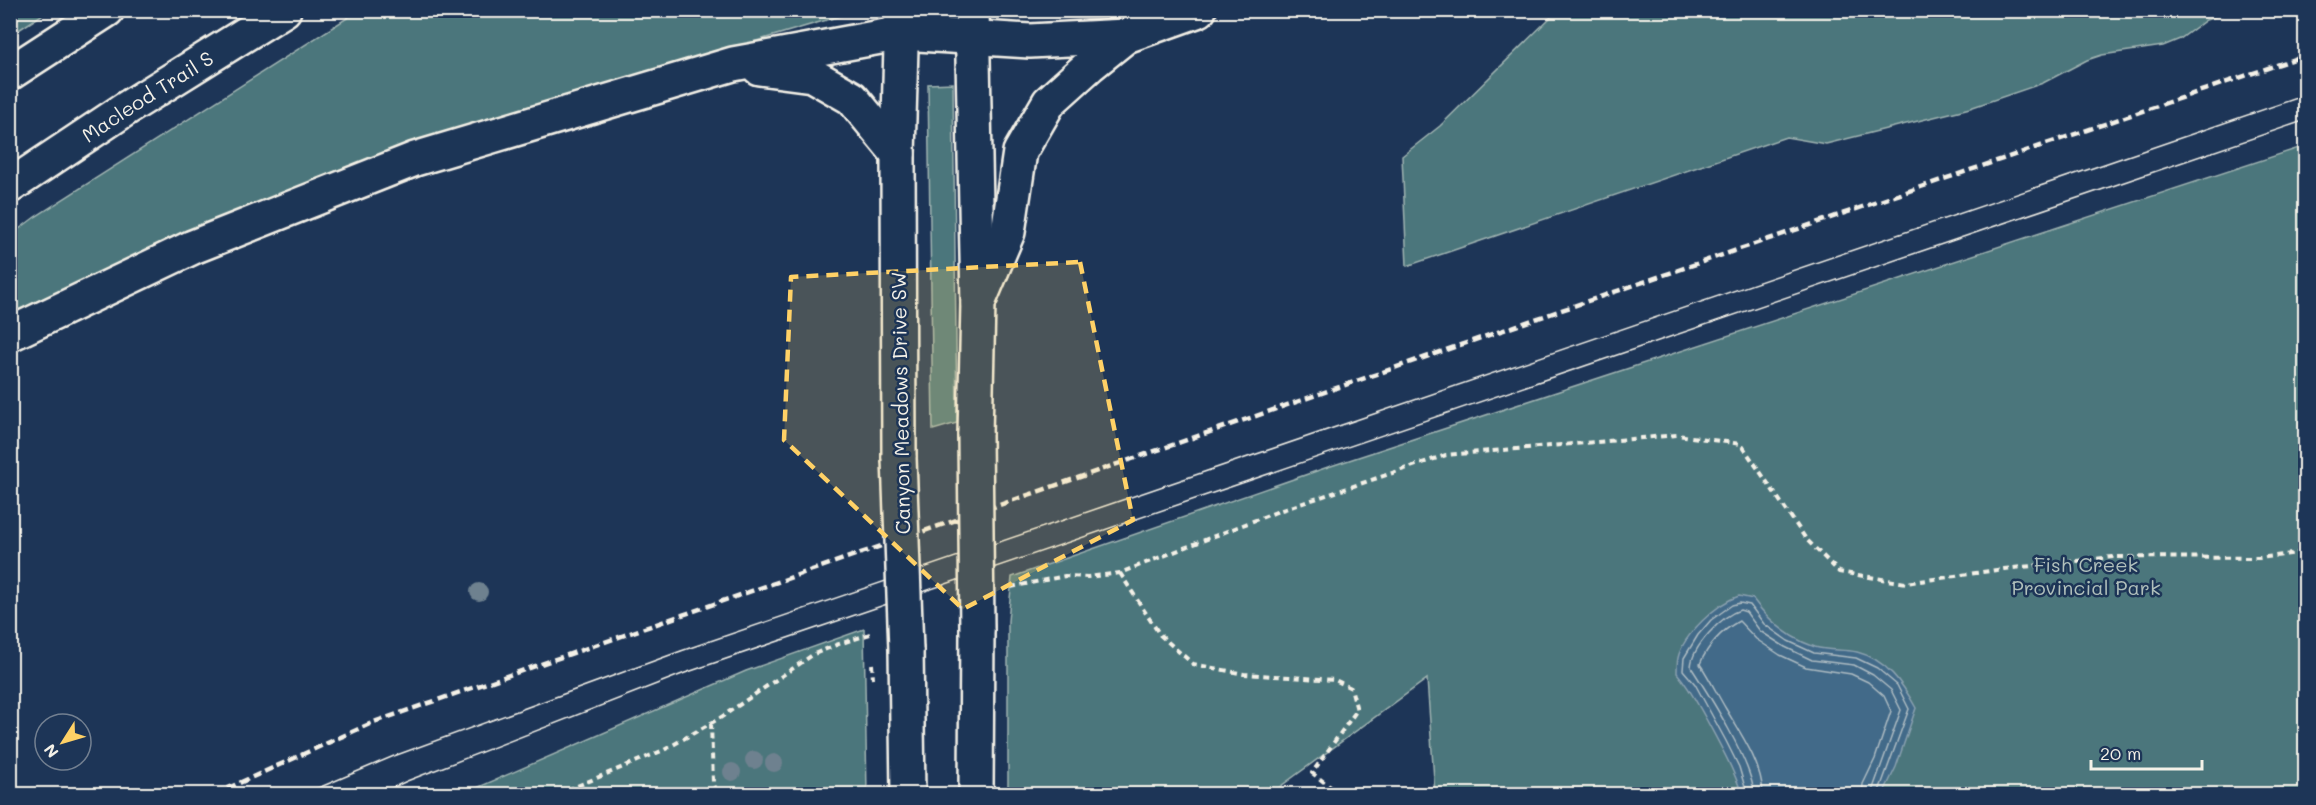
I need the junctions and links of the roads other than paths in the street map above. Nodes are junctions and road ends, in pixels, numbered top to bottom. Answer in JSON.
{"nodes":[{"id":1,"x":107,"y":10,"type":"edge"},
{"id":2,"x":284,"y":10,"type":"edge"},
{"id":3,"x":1199,"y":10,"type":"edge"},
{"id":4,"x":902,"y":22,"type":"edge"},
{"id":5,"x":972,"y":25,"type":"edge"},
{"id":6,"x":1126,"y":36,"type":"junction"},
{"id":7,"x":734,"y":64,"type":"junction"},
{"id":8,"x":10,"y":74,"type":"edge"},
{"id":9,"x":898,"y":154,"type":"junction"},
{"id":10,"x":10,"y":186,"type":"edge"},
{"id":11,"x":978,"y":303,"type":"junction"},
{"id":12,"x":10,"y":334,"type":"edge"},
{"id":13,"x":908,"y":795,"type":"edge"},
{"id":14,"x":976,"y":795,"type":"edge"}],
"edges":[{"from":1,"to":8,"type":"main road"},
{"from":2,"to":10,"type":"main road","name":"Macleod Trail S"},
{"from":3,"to":6,"type":"main road"},
{"from":4,"to":5,"type":"main road"},
{"from":4,"to":7,"type":"main road"},
{"from":4,"to":9,"type":"main road","name":"Canyon Meadows Drive SW"},
{"from":5,"to":6,"type":"main road"},
{"from":5,"to":11,"type":"main road"},
{"from":6,"to":11,"type":"main road"},
{"from":7,"to":9,"type":"main road"},
{"from":7,"to":12,"type":"main road"},
{"from":9,"to":13,"type":"main road","name":"Canyon Meadows Drive SW","bridge":true},
{"from":11,"to":14,"type":"main road","bridge":true}]}
